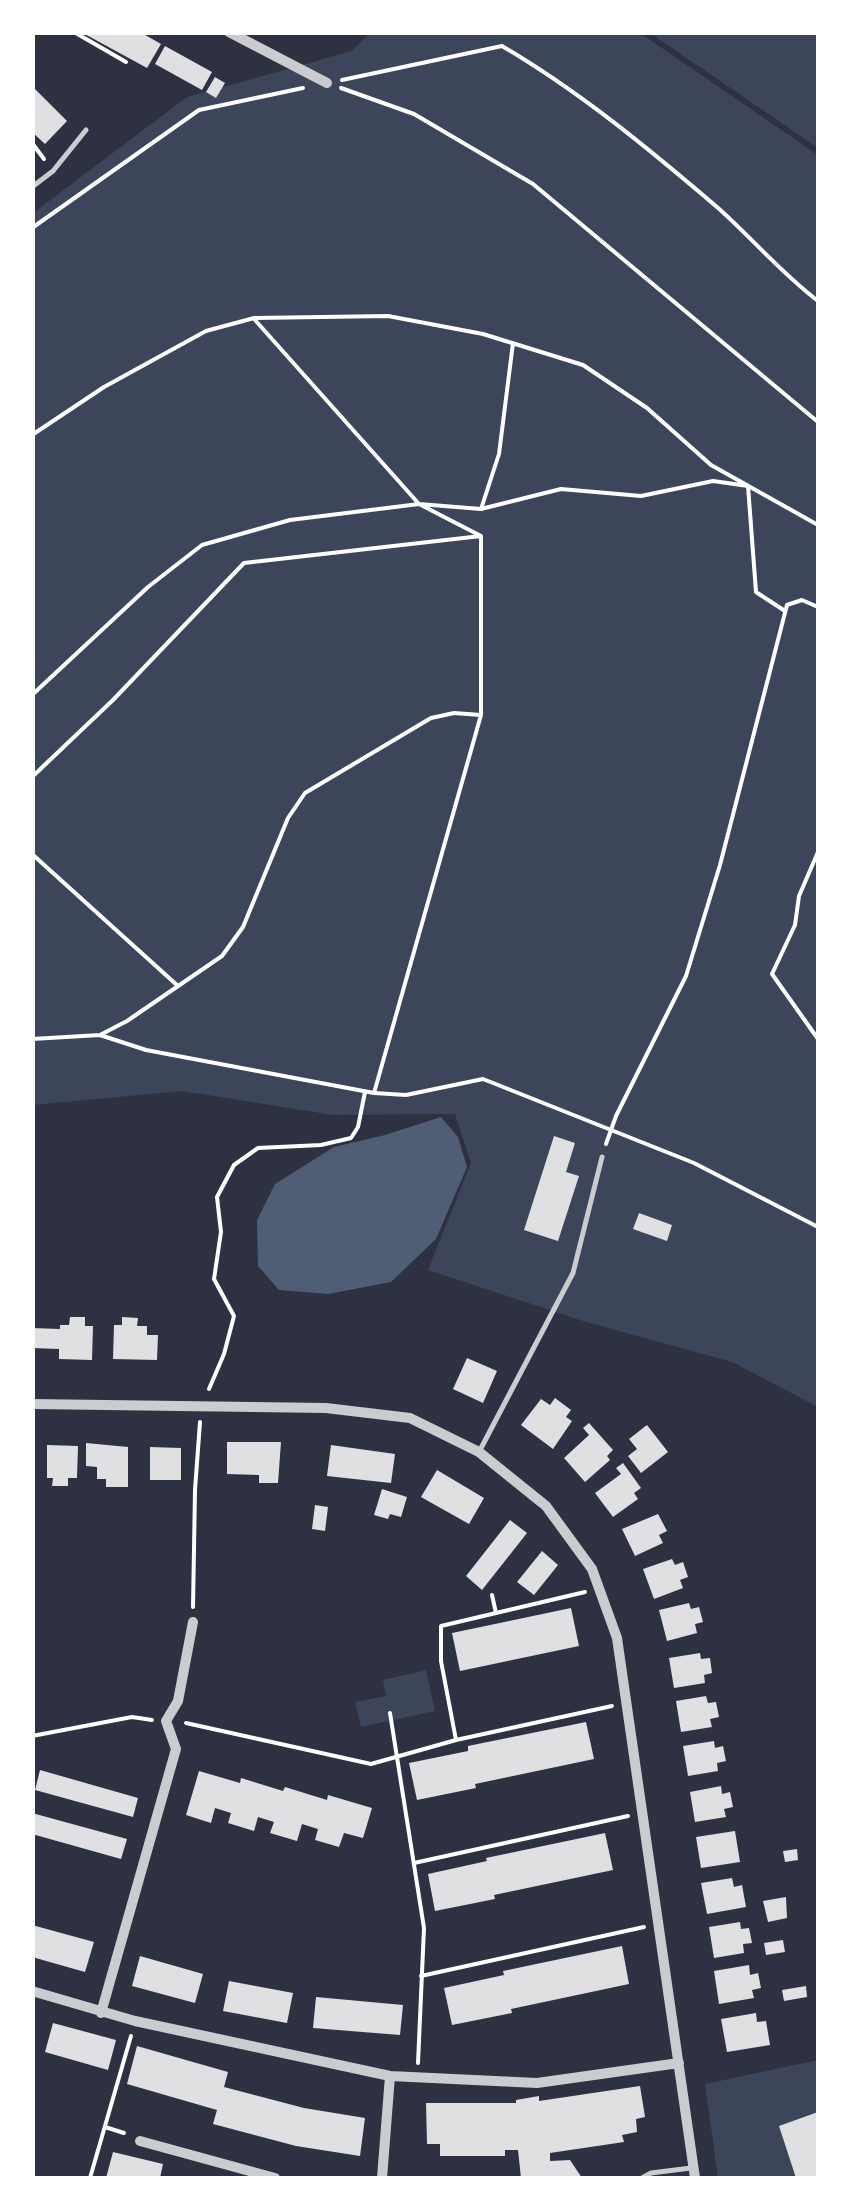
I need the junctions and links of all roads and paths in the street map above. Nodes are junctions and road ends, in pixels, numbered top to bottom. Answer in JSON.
{"nodes":[{"id":1,"x":74,"y":32,"type":"edge"},
{"id":2,"x":229,"y":32,"type":"edge"},
{"id":3,"x":126,"y":62,"type":"dead end"},
{"id":4,"x":328,"y":83,"type":"junction"},
{"id":5,"x":86,"y":130,"type":"dead end"},
{"id":6,"x":32,"y":144,"type":"edge"},
{"id":7,"x":53,"y":171,"type":"junction"},
{"id":8,"x":32,"y":188,"type":"edge"},
{"id":9,"x":32,"y":228,"type":"edge"},
{"id":10,"x":818,"y":301,"type":"edge"},
{"id":11,"x":254,"y":318,"type":"junction"},
{"id":12,"x":513,"y":344,"type":"junction"},
{"id":13,"x":818,"y":422,"type":"edge"},
{"id":14,"x":32,"y":436,"type":"edge"},
{"id":15,"x":748,"y":486,"type":"junction"},
{"id":16,"x":418,"y":504,"type":"junction"},
{"id":17,"x":481,"y":508,"type":"junction"},
{"id":18,"x":818,"y":525,"type":"edge"},
{"id":19,"x":481,"y":536,"type":"junction"},
{"id":20,"x":817,"y":604,"type":"edge"},
{"id":21,"x":785,"y":611,"type":"junction"},
{"id":22,"x":32,"y":695,"type":"edge"},
{"id":23,"x":480,"y":715,"type":"junction"},
{"id":24,"x":32,"y":777,"type":"edge"},
{"id":25,"x":818,"y":852,"type":"edge"},
{"id":26,"x":32,"y":854,"type":"edge"},
{"id":27,"x":178,"y":986,"type":"junction"},
{"id":28,"x":100,"y":1035,"type":"junction"},
{"id":29,"x":32,"y":1039,"type":"edge"},
{"id":30,"x":818,"y":1040,"type":"edge"},
{"id":31,"x":366,"y":1091,"type":"junction"},
{"id":32,"x":374,"y":1093,"type":"junction"},
{"id":33,"x":610,"y":1130,"type":"junction"},
{"id":34,"x":602,"y":1157,"type":"joint"},
{"id":35,"x":818,"y":1227,"type":"edge"},
{"id":36,"x":32,"y":1404,"type":"edge"},
{"id":37,"x":201,"y":1408,"type":"junction"},
{"id":38,"x":480,"y":1452,"type":"junction"},
{"id":39,"x":598,"y":1586,"type":"junction"},
{"id":40,"x":492,"y":1595,"type":"dead end"},
{"id":41,"x":496,"y":1614,"type":"junction"},
{"id":42,"x":193,"y":1622,"type":"joint"},
{"id":43,"x":626,"y":1703,"type":"junction"},
{"id":44,"x":390,"y":1713,"type":"dead end"},
{"id":45,"x":166,"y":1721,"type":"junction"},
{"id":46,"x":32,"y":1736,"type":"edge"},
{"id":47,"x":456,"y":1740,"type":"junction"},
{"id":48,"x":396,"y":1756,"type":"junction"},
{"id":49,"x":642,"y":1813,"type":"junction"},
{"id":50,"x":414,"y":1863,"type":"junction"},
{"id":51,"x":658,"y":1924,"type":"junction"},
{"id":52,"x":421,"y":1976,"type":"junction"},
{"id":53,"x":32,"y":1991,"type":"edge"},
{"id":54,"x":102,"y":2013,"type":"junction"},
{"id":55,"x":135,"y":2022,"type":"junction"},
{"id":56,"x":679,"y":2063,"type":"junction"},
{"id":57,"x":390,"y":2076,"type":"junction"},
{"id":58,"x":417,"y":2078,"type":"junction"},
{"id":59,"x":105,"y":2128,"type":"junction"},
{"id":60,"x":140,"y":2141,"type":"joint"},
{"id":61,"x":694,"y":2173,"type":"edge"},
{"id":62,"x":90,"y":2178,"type":"edge"},
{"id":63,"x":274,"y":2178,"type":"edge"},
{"id":64,"x":382,"y":2178,"type":"edge"},
{"id":65,"x":642,"y":2178,"type":"edge"}],
"edges":[{"from":1,"to":3,"type":"path"},
{"from":2,"to":4,"type":"street"},
{"from":4,"to":9,"type":"path"},
{"from":4,"to":10,"type":"path"},
{"from":4,"to":13,"type":"path"},
{"from":5,"to":7,"type":"lane"},
{"from":6,"to":7,"type":"path"},
{"from":7,"to":8,"type":"lane"},
{"from":11,"to":12,"type":"path"},
{"from":11,"to":14,"type":"path"},
{"from":11,"to":16,"type":"path"},
{"from":12,"to":15,"type":"path"},
{"from":12,"to":17,"type":"path"},
{"from":15,"to":17,"type":"path"},
{"from":15,"to":18,"type":"path"},
{"from":15,"to":21,"type":"path"},
{"from":16,"to":17,"type":"path"},
{"from":16,"to":19,"type":"path"},
{"from":16,"to":22,"type":"path"},
{"from":19,"to":23,"type":"path"},
{"from":19,"to":24,"type":"path"},
{"from":20,"to":21,"type":"path"},
{"from":21,"to":33,"type":"path"},
{"from":23,"to":27,"type":"path"},
{"from":23,"to":32,"type":"path"},
{"from":25,"to":30,"type":"path"},
{"from":26,"to":27,"type":"path"},
{"from":27,"to":28,"type":"path"},
{"from":28,"to":29,"type":"path"},
{"from":28,"to":31,"type":"path"},
{"from":31,"to":32,"type":"path"},
{"from":31,"to":37,"type":"path"},
{"from":32,"to":33,"type":"path"},
{"from":33,"to":34,"type":"path"},
{"from":33,"to":35,"type":"path"},
{"from":34,"to":38,"type":"lane"},
{"from":36,"to":37,"type":"street"},
{"from":37,"to":38,"type":"street"},
{"from":37,"to":42,"type":"path"},
{"from":38,"to":39,"type":"street"},
{"from":39,"to":41,"type":"path"},
{"from":39,"to":43,"type":"street"},
{"from":40,"to":41,"type":"path"},
{"from":41,"to":47,"type":"path"},
{"from":42,"to":45,"type":"street"},
{"from":43,"to":47,"type":"path"},
{"from":43,"to":49,"type":"street"},
{"from":44,"to":48,"type":"path"},
{"from":45,"to":46,"type":"path"},
{"from":45,"to":48,"type":"path"},
{"from":45,"to":54,"type":"street"},
{"from":47,"to":48,"type":"path"},
{"from":48,"to":50,"type":"path"},
{"from":49,"to":50,"type":"path"},
{"from":49,"to":51,"type":"street"},
{"from":50,"to":52,"type":"path"},
{"from":51,"to":52,"type":"path"},
{"from":51,"to":56,"type":"street"},
{"from":52,"to":58,"type":"path"},
{"from":53,"to":54,"type":"street"},
{"from":54,"to":55,"type":"street"},
{"from":55,"to":57,"type":"street"},
{"from":55,"to":59,"type":"path"},
{"from":56,"to":58,"type":"street"},
{"from":56,"to":61,"type":"street"},
{"from":57,"to":58,"type":"street"},
{"from":57,"to":64,"type":"street"},
{"from":59,"to":60,"type":"path"},
{"from":59,"to":62,"type":"path"},
{"from":60,"to":63,"type":"street"},
{"from":61,"to":65,"type":"lane"}]}
